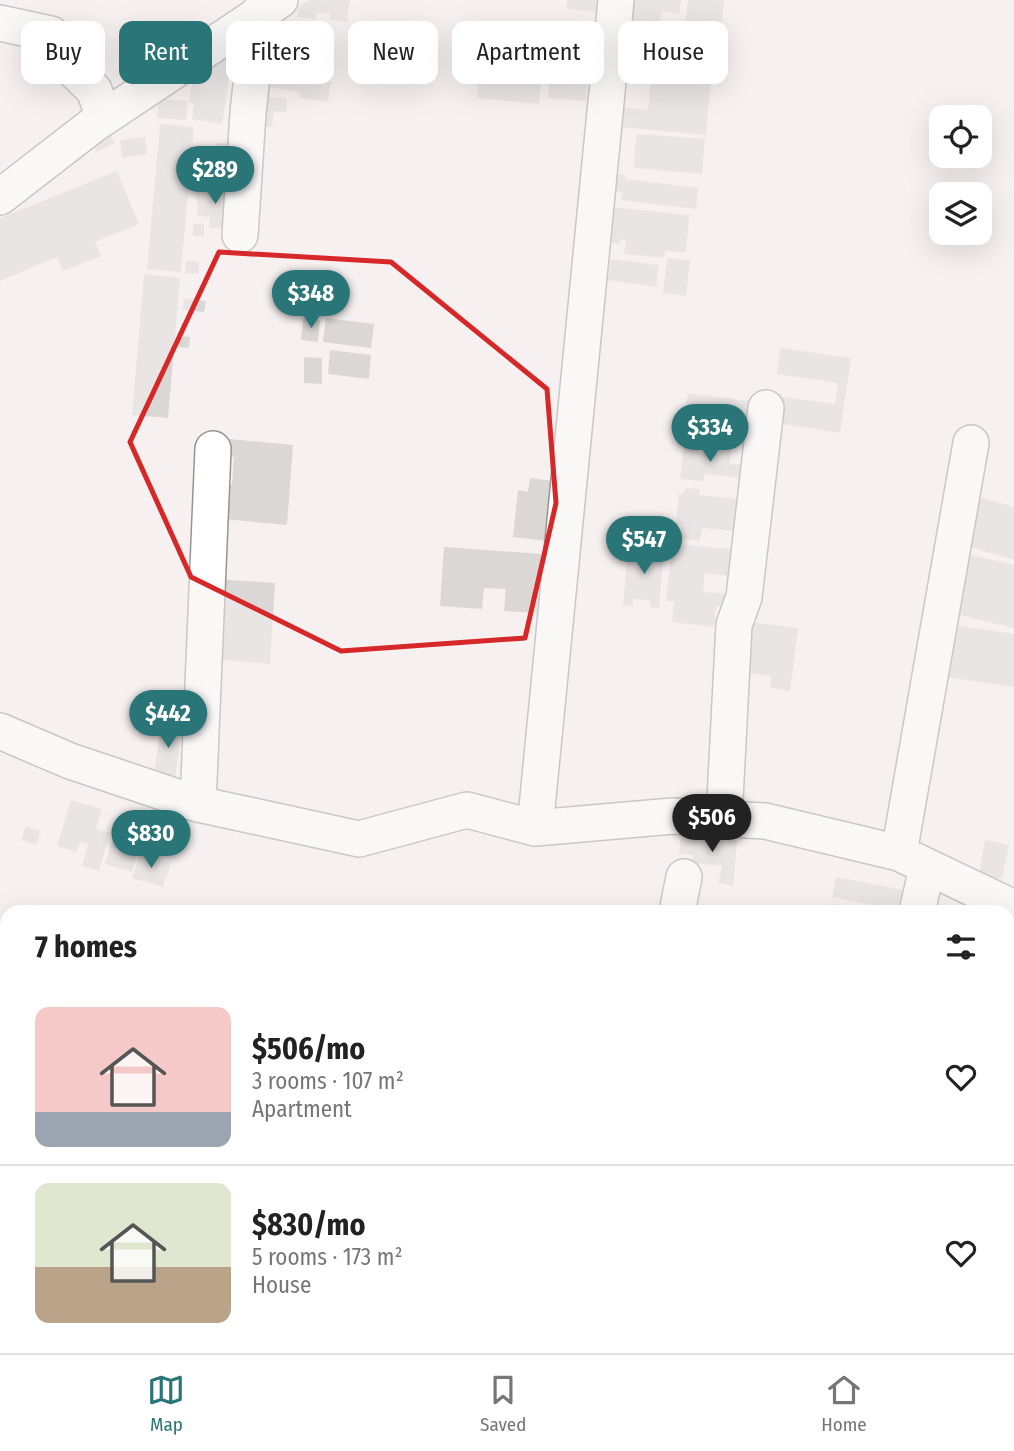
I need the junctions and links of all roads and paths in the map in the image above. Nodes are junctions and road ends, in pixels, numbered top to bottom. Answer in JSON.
{"nodes":[{"id":1,"x":616,"y":0,"type":"edge"},
{"id":2,"x":269,"y":6,"type":"edge"},
{"id":3,"x":0,"y":23,"type":"edge"},
{"id":4,"x":104,"y":117,"type":"junction"},
{"id":5,"x":0,"y":197,"type":"edge"},
{"id":6,"x":240,"y":235,"type":"dead end"},
{"id":7,"x":765,"y":408,"type":"dead end"},
{"id":8,"x":971,"y":443,"type":"dead end"},
{"id":9,"x":213,"y":449,"type":"dead end"},
{"id":10,"x":0,"y":731,"type":"edge"},
{"id":11,"x":198,"y":804,"type":"junction"},
{"id":12,"x":724,"y":819,"type":"junction"},
{"id":13,"x":535,"y":828,"type":"junction"},
{"id":14,"x":913,"y":861,"type":"junction"},
{"id":15,"x":684,"y":877,"type":"dead end"},
{"id":16,"x":678,"y":905,"type":"edge"},
{"id":17,"x":916,"y":905,"type":"edge"},
{"id":18,"x":1008,"y":905,"type":"edge"}],
"edges":[{"from":1,"to":13,"type":"street"},
{"from":2,"to":4,"type":"street"},
{"from":2,"to":6,"type":"street"},
{"from":3,"to":4,"type":"street"},
{"from":4,"to":5,"type":"street"},
{"from":7,"to":12,"type":"street"},
{"from":8,"to":14,"type":"street"},
{"from":9,"to":11,"type":"street"},
{"from":10,"to":11,"type":"street"},
{"from":11,"to":13,"type":"street"},
{"from":12,"to":13,"type":"street"},
{"from":12,"to":14,"type":"street"},
{"from":14,"to":17,"type":"street"},
{"from":14,"to":18,"type":"street"},
{"from":15,"to":16,"type":"street"}]}
